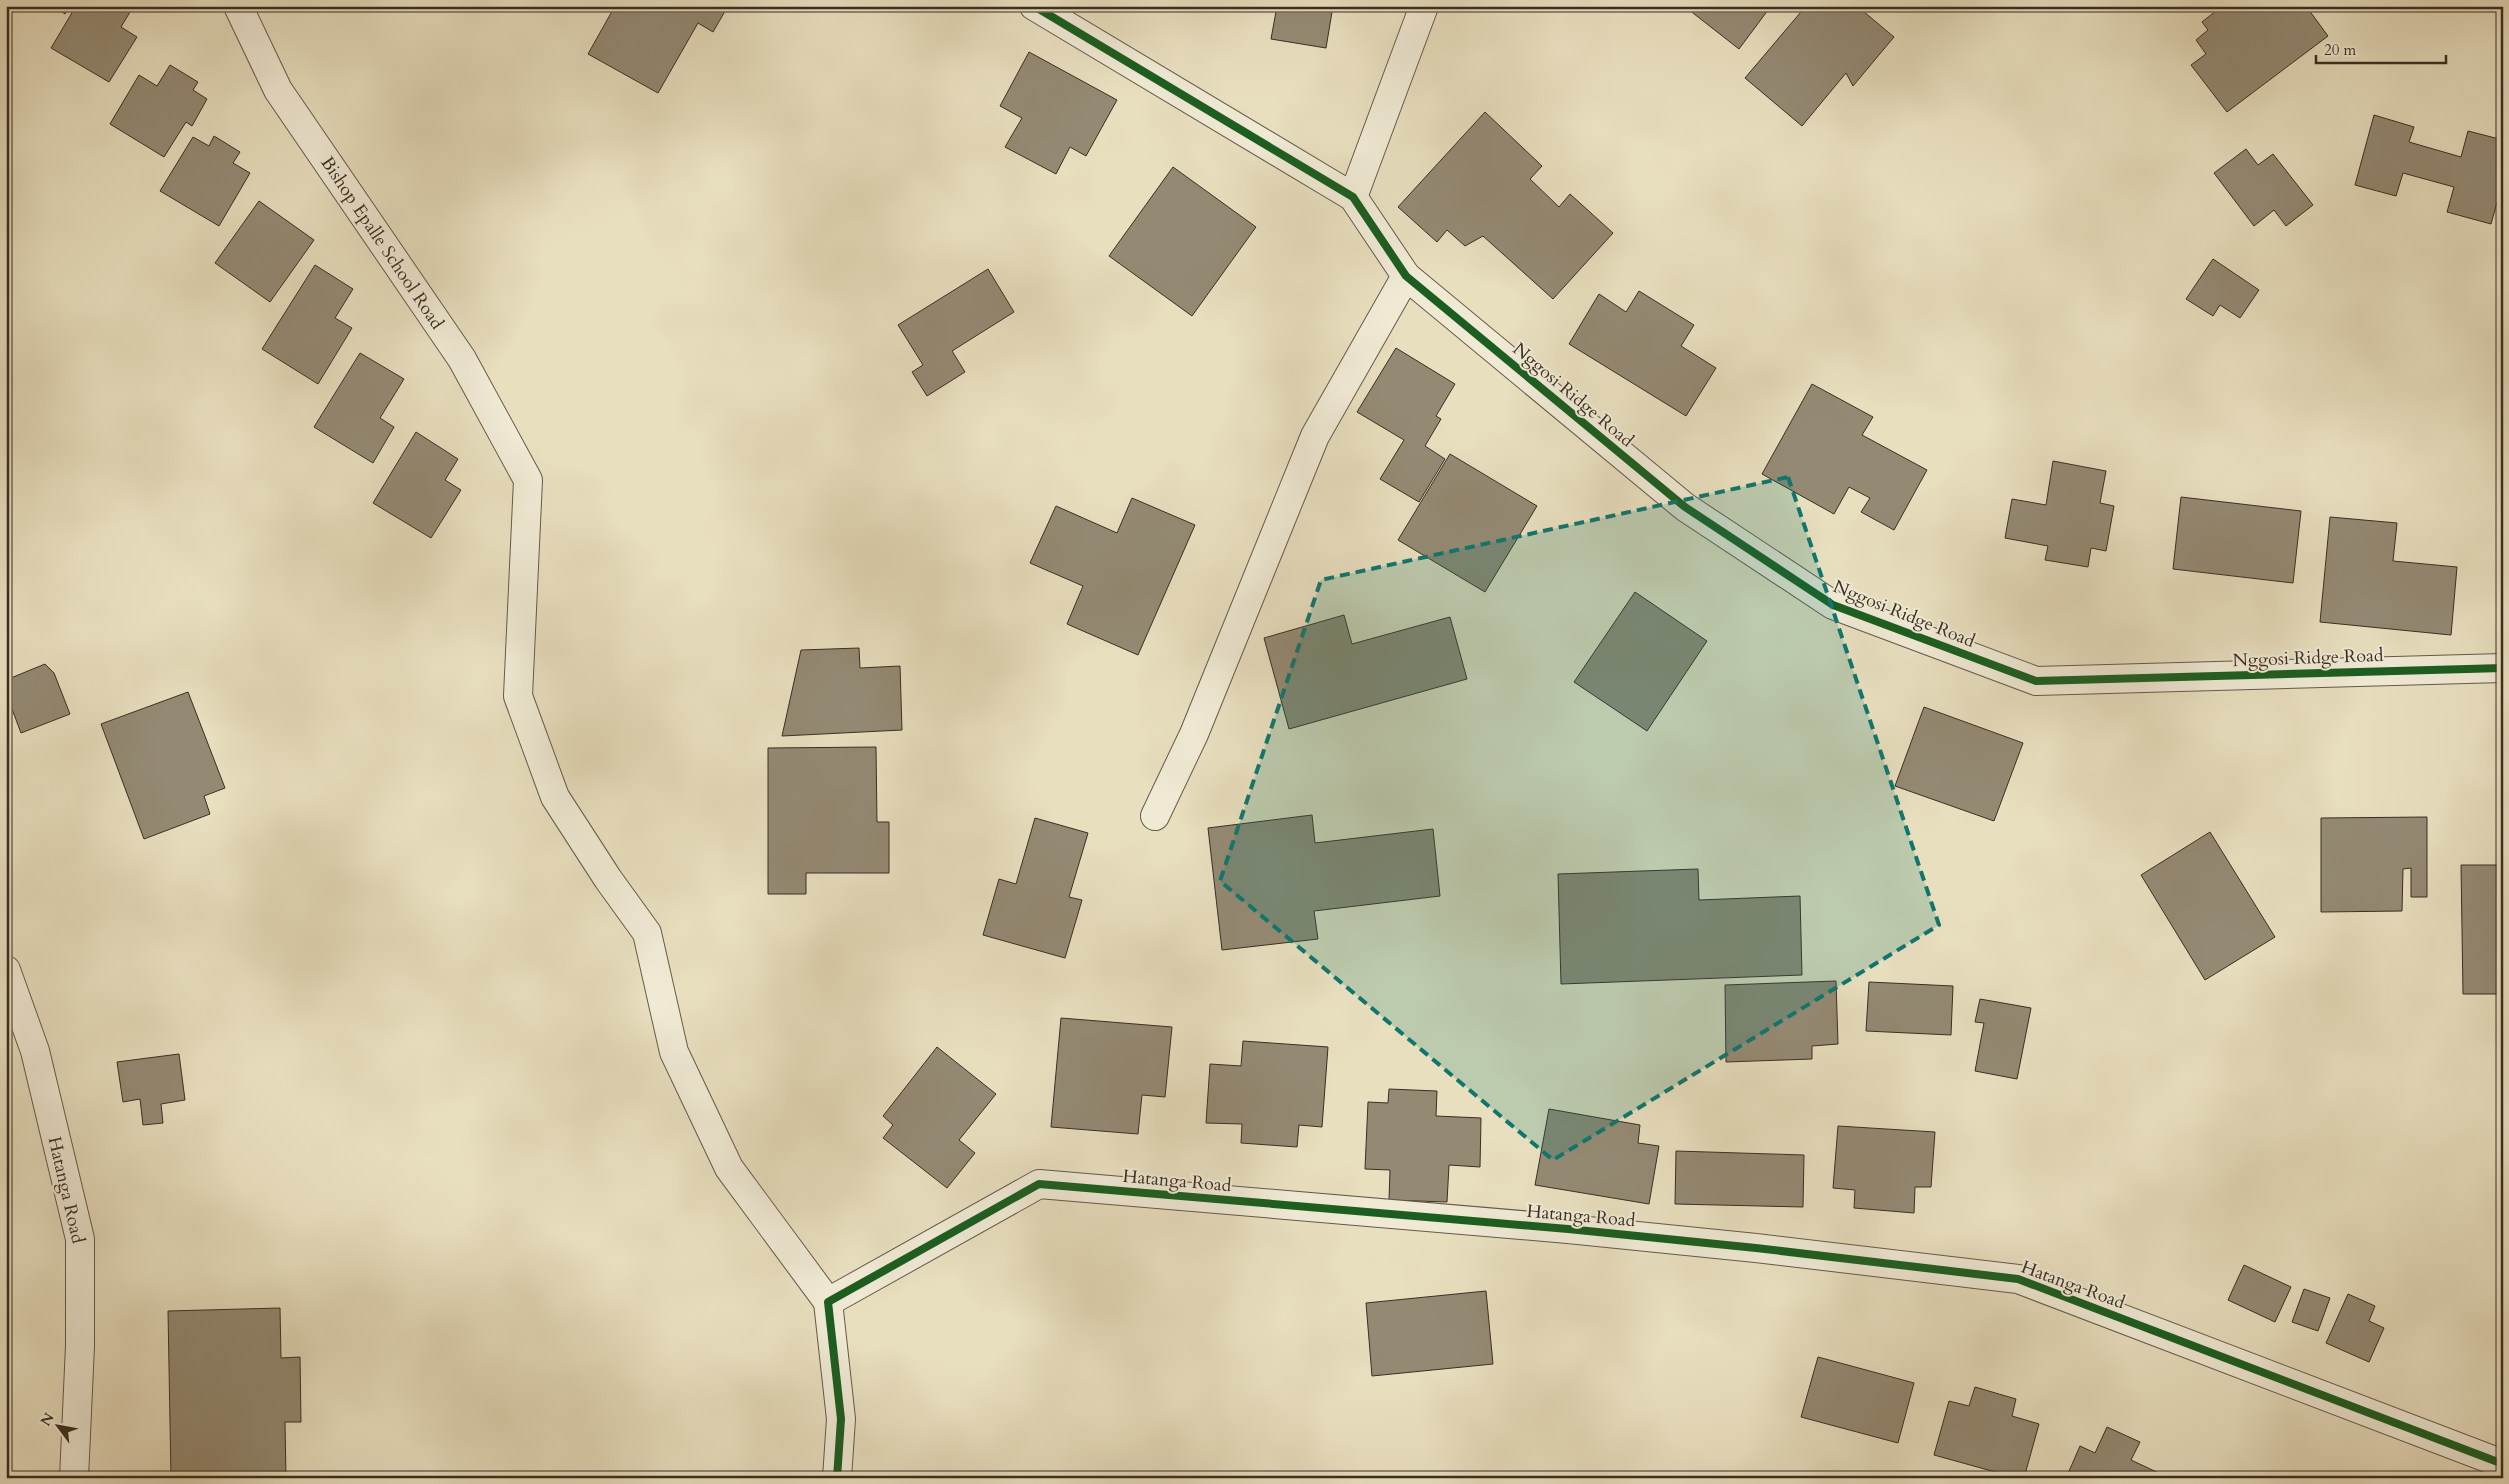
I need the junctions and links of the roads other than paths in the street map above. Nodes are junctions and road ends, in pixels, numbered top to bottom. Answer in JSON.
{"nodes":[{"id":1,"x":238,"y":6,"type":"edge"},
{"id":2,"x":1034,"y":6,"type":"edge"},
{"id":3,"x":1424,"y":6,"type":"edge"},
{"id":4,"x":1354,"y":197,"type":"junction"},
{"id":5,"x":1406,"y":276,"type":"junction"},
{"id":6,"x":2503,"y":668,"type":"edge"},
{"id":7,"x":1155,"y":816,"type":"dead end"},
{"id":8,"x":6,"y":970,"type":"edge"},
{"id":9,"x":828,"y":1302,"type":"junction"},
{"id":10,"x":2503,"y":1464,"type":"edge"},
{"id":11,"x":74,"y":1478,"type":"edge"},
{"id":12,"x":836,"y":1478,"type":"edge"}],
"edges":[{"from":1,"to":9,"type":"street","name":"Bishop Epalle School Road"},
{"from":2,"to":4,"type":"street"},
{"from":3,"to":4,"type":"street"},
{"from":4,"to":5,"type":"street","name":"Nggosi Ridge Road"},
{"from":5,"to":6,"type":"street","name":"Nggosi Ridge Road"},
{"from":5,"to":7,"type":"street"},
{"from":8,"to":11,"type":"street","name":"Hatanga Road"},
{"from":9,"to":10,"type":"street","name":"Hatanga Road"},
{"from":9,"to":12,"type":"street"}]}
